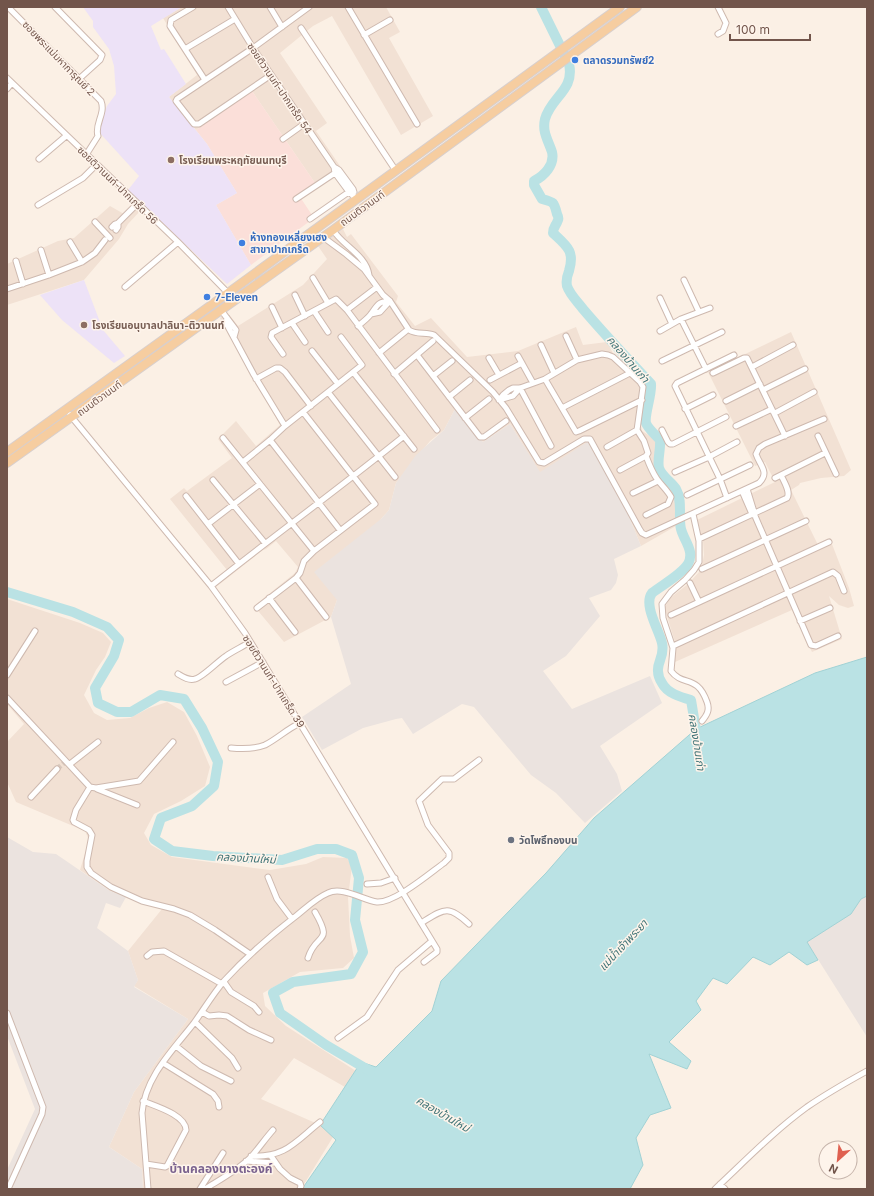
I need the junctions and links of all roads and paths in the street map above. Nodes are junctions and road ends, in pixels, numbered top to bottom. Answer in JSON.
{"nodes":[{"id":1,"x":8,"y":7,"type":"edge"},
{"id":2,"x":55,"y":7,"type":"edge"},
{"id":3,"x":194,"y":7,"type":"edge"},
{"id":4,"x":228,"y":7,"type":"edge"},
{"id":5,"x":270,"y":7,"type":"edge"},
{"id":6,"x":309,"y":7,"type":"edge"},
{"id":7,"x":348,"y":7,"type":"edge"},
{"id":8,"x":620,"y":7,"type":"edge"},
{"id":9,"x":637,"y":7,"type":"edge"},
{"id":10,"x":718,"y":7,"type":"edge"},
{"id":11,"x":235,"y":19,"type":"junction"},
{"id":12,"x":390,"y":20,"type":"dead end"},
{"id":13,"x":282,"y":27,"type":"junction"},
{"id":14,"x":301,"y":28,"type":"dead end"},
{"id":15,"x":718,"y":34,"type":"dead end"},
{"id":16,"x":364,"y":35,"type":"junction"},
{"id":17,"x":252,"y":48,"type":"junction"},
{"id":18,"x":185,"y":49,"type":"junction"},
{"id":19,"x":271,"y":75,"type":"junction"},
{"id":20,"x":7,"y":78,"type":"edge"},
{"id":21,"x":79,"y":79,"type":"junction"},
{"id":22,"x":205,"y":80,"type":"junction"},
{"id":23,"x":12,"y":83,"type":"junction"},
{"id":24,"x":7,"y":89,"type":"edge"},
{"id":25,"x":304,"y":124,"type":"junction"},
{"id":26,"x":417,"y":124,"type":"dead end"},
{"id":27,"x":66,"y":136,"type":"junction"},
{"id":28,"x":283,"y":139,"type":"dead end"},
{"id":29,"x":419,"y":154,"type":"junction"},
{"id":30,"x":86,"y":155,"type":"junction"},
{"id":31,"x":39,"y":159,"type":"dead end"},
{"id":32,"x":425,"y":162,"type":"junction"},
{"id":33,"x":96,"y":165,"type":"junction"},
{"id":34,"x":334,"y":170,"type":"junction"},
{"id":35,"x":396,"y":171,"type":"junction"},
{"id":36,"x":353,"y":194,"type":"junction"},
{"id":37,"x":296,"y":199,"type":"dead end"},
{"id":38,"x":137,"y":204,"type":"junction"},
{"id":39,"x":38,"y":205,"type":"dead end"},
{"id":40,"x":310,"y":219,"type":"dead end"},
{"id":41,"x":95,"y":222,"type":"dead end"},
{"id":42,"x":333,"y":230,"type":"junction"},
{"id":43,"x":110,"y":234,"type":"junction"},
{"id":44,"x":323,"y":237,"type":"junction"},
{"id":45,"x":70,"y":242,"type":"dead end"},
{"id":46,"x":178,"y":242,"type":"junction"},
{"id":47,"x":41,"y":250,"type":"dead end"},
{"id":48,"x":16,"y":261,"type":"dead end"},
{"id":49,"x":82,"y":262,"type":"junction"},
{"id":50,"x":49,"y":275,"type":"junction"},
{"id":51,"x":369,"y":276,"type":"junction"},
{"id":52,"x":313,"y":278,"type":"dead end"},
{"id":53,"x":684,"y":280,"type":"dead end"},
{"id":54,"x":23,"y":284,"type":"junction"},
{"id":55,"x":125,"y":287,"type":"dead end"},
{"id":56,"x":377,"y":287,"type":"junction"},
{"id":57,"x":7,"y":289,"type":"edge"},
{"id":58,"x":228,"y":293,"type":"junction"},
{"id":59,"x":295,"y":295,"type":"dead end"},
{"id":60,"x":660,"y":298,"type":"dead end"},
{"id":61,"x":390,"y":301,"type":"junction"},
{"id":62,"x":328,"y":303,"type":"junction"},
{"id":63,"x":272,"y":307,"type":"dead end"},
{"id":64,"x":710,"y":308,"type":"dead end"},
{"id":65,"x":221,"y":310,"type":"junction"},
{"id":66,"x":346,"y":310,"type":"junction"},
{"id":67,"x":314,"y":312,"type":"junction"},
{"id":68,"x":699,"y":312,"type":"junction"},
{"id":69,"x":305,"y":316,"type":"junction"},
{"id":70,"x":681,"y":319,"type":"junction"},
{"id":71,"x":292,"y":323,"type":"junction"},
{"id":72,"x":672,"y":324,"type":"junction"},
{"id":73,"x":358,"y":326,"type":"junction"},
{"id":74,"x":282,"y":328,"type":"junction"},
{"id":75,"x":406,"y":331,"type":"dead end"},
{"id":76,"x":660,"y":331,"type":"dead end"},
{"id":77,"x":328,"y":332,"type":"dead end"},
{"id":78,"x":722,"y":332,"type":"dead end"},
{"id":79,"x":566,"y":336,"type":"dead end"},
{"id":80,"x":341,"y":337,"type":"dead end"},
{"id":81,"x":305,"y":342,"type":"dead end"},
{"id":82,"x":433,"y":342,"type":"dead end"},
{"id":83,"x":542,"y":344,"type":"dead end"},
{"id":84,"x":694,"y":345,"type":"junction"},
{"id":85,"x":793,"y":345,"type":"dead end"},
{"id":86,"x":312,"y":351,"type":"dead end"},
{"id":87,"x":378,"y":353,"type":"junction"},
{"id":88,"x":283,"y":354,"type":"dead end"},
{"id":89,"x":417,"y":355,"type":"junction"},
{"id":90,"x":734,"y":355,"type":"dead end"},
{"id":91,"x":518,"y":356,"type":"dead end"},
{"id":92,"x":489,"y":358,"type":"dead end"},
{"id":93,"x":577,"y":360,"type":"junction"},
{"id":94,"x":452,"y":361,"type":"dead end"},
{"id":95,"x":662,"y":361,"type":"dead end"},
{"id":96,"x":522,"y":363,"type":"junction"},
{"id":97,"x":752,"y":366,"type":"junction"},
{"id":98,"x":706,"y":369,"type":"junction"},
{"id":99,"x":805,"y":369,"type":"dead end"},
{"id":100,"x":353,"y":372,"type":"junction"},
{"id":101,"x":554,"y":373,"type":"junction"},
{"id":102,"x":630,"y":373,"type":"junction"},
{"id":103,"x":713,"y":373,"type":"dead end"},
{"id":104,"x":394,"y":374,"type":"junction"},
{"id":105,"x":499,"y":375,"type":"junction"},
{"id":106,"x":433,"y":376,"type":"junction"},
{"id":107,"x":256,"y":379,"type":"junction"},
{"id":108,"x":545,"y":379,"type":"junction"},
{"id":109,"x":470,"y":380,"type":"dead end"},
{"id":110,"x":490,"y":380,"type":"dead end"},
{"id":111,"x":533,"y":383,"type":"junction"},
{"id":112,"x":338,"y":384,"type":"junction"},
{"id":113,"x":760,"y":384,"type":"junction"},
{"id":114,"x":520,"y":388,"type":"junction"},
{"id":115,"x":763,"y":390,"type":"junction"},
{"id":116,"x":328,"y":392,"type":"junction"},
{"id":117,"x":814,"y":392,"type":"dead end"},
{"id":118,"x":713,"y":395,"type":"dead end"},
{"id":119,"x":449,"y":396,"type":"junction"},
{"id":120,"x":489,"y":399,"type":"dead end"},
{"id":121,"x":500,"y":400,"type":"junction"},
{"id":122,"x":642,"y":400,"type":"junction"},
{"id":123,"x":726,"y":401,"type":"dead end"},
{"id":124,"x":311,"y":406,"type":"junction"},
{"id":125,"x":562,"y":408,"type":"junction"},
{"id":126,"x":685,"y":409,"type":"junction"},
{"id":127,"x":66,"y":410,"type":"junction"},
{"id":128,"x":774,"y":411,"type":"junction"},
{"id":129,"x":303,"y":412,"type":"junction"},
{"id":130,"x":71,"y":418,"type":"junction"},
{"id":131,"x":465,"y":418,"type":"junction"},
{"id":132,"x":726,"y":418,"type":"dead end"},
{"id":133,"x":824,"y":418,"type":"dead end"},
{"id":134,"x":506,"y":421,"type":"dead end"},
{"id":135,"x":285,"y":426,"type":"junction"},
{"id":136,"x":736,"y":426,"type":"dead end"},
{"id":137,"x":437,"y":430,"type":"dead end"},
{"id":138,"x":637,"y":430,"type":"junction"},
{"id":139,"x":662,"y":430,"type":"dead end"},
{"id":140,"x":697,"y":432,"type":"junction"},
{"id":141,"x":404,"y":436,"type":"junction"},
{"id":142,"x":785,"y":436,"type":"junction"},
{"id":143,"x":818,"y":436,"type":"dead end"},
{"id":144,"x":223,"y":438,"type":"dead end"},
{"id":145,"x":270,"y":440,"type":"junction"},
{"id":146,"x":737,"y":442,"type":"dead end"},
{"id":147,"x":551,"y":446,"type":"dead end"},
{"id":148,"x":607,"y":447,"type":"dead end"},
{"id":149,"x":414,"y":449,"type":"dead end"},
{"id":150,"x":7,"y":452,"type":"edge"},
{"id":151,"x":825,"y":453,"type":"junction"},
{"id":152,"x":379,"y":456,"type":"junction"},
{"id":153,"x":646,"y":456,"type":"junction"},
{"id":154,"x":709,"y":457,"type":"junction"},
{"id":155,"x":243,"y":462,"type":"junction"},
{"id":156,"x":7,"y":463,"type":"edge"},
{"id":157,"x":750,"y":465,"type":"dead end"},
{"id":158,"x":620,"y":470,"type":"dead end"},
{"id":159,"x":675,"y":472,"type":"dead end"},
{"id":160,"x":836,"y":474,"type":"dead end"},
{"id":161,"x":781,"y":475,"type":"junction"},
{"id":162,"x":354,"y":477,"type":"junction"},
{"id":163,"x":395,"y":477,"type":"dead end"},
{"id":164,"x":775,"y":478,"type":"dead end"},
{"id":165,"x":720,"y":479,"type":"junction"},
{"id":166,"x":213,"y":480,"type":"dead end"},
{"id":167,"x":658,"y":480,"type":"junction"},
{"id":168,"x":260,"y":484,"type":"junction"},
{"id":169,"x":745,"y":490,"type":"junction"},
{"id":170,"x":633,"y":493,"type":"dead end"},
{"id":171,"x":687,"y":495,"type":"dead end"},
{"id":172,"x":186,"y":496,"type":"dead end"},
{"id":173,"x":727,"y":498,"type":"junction"},
{"id":174,"x":319,"y":503,"type":"junction"},
{"id":175,"x":233,"y":504,"type":"junction"},
{"id":176,"x":754,"y":514,"type":"junction"},
{"id":177,"x":646,"y":515,"type":"dead end"},
{"id":178,"x":692,"y":515,"type":"junction"},
{"id":179,"x":806,"y":521,"type":"dead end"},
{"id":180,"x":292,"y":523,"type":"junction"},
{"id":181,"x":208,"y":524,"type":"junction"},
{"id":182,"x":340,"y":530,"type":"junction"},
{"id":183,"x":699,"y":539,"type":"junction"},
{"id":184,"x":765,"y":540,"type":"junction"},
{"id":185,"x":829,"y":542,"type":"dead end"},
{"id":186,"x":265,"y":544,"type":"junction"},
{"id":187,"x":314,"y":551,"type":"junction"},
{"id":188,"x":240,"y":564,"type":"junction"},
{"id":189,"x":776,"y":567,"type":"junction"},
{"id":190,"x":702,"y":569,"type":"dead end"},
{"id":191,"x":296,"y":578,"type":"junction"},
{"id":192,"x":690,"y":583,"type":"dead end"},
{"id":193,"x":211,"y":586,"type":"junction"},
{"id":194,"x":844,"y":591,"type":"dead end"},
{"id":195,"x":788,"y":594,"type":"junction"},
{"id":196,"x":270,"y":598,"type":"junction"},
{"id":197,"x":699,"y":602,"type":"junction"},
{"id":198,"x":257,"y":608,"type":"dead end"},
{"id":199,"x":830,"y":608,"type":"dead end"},
{"id":200,"x":671,"y":615,"type":"dead end"},
{"id":201,"x":326,"y":617,"type":"dead end"},
{"id":202,"x":800,"y":621,"type":"junction"},
{"id":203,"x":36,"y":631,"type":"dead end"},
{"id":204,"x":295,"y":632,"type":"dead end"},
{"id":205,"x":838,"y":636,"type":"dead end"},
{"id":206,"x":250,"y":642,"type":"junction"},
{"id":207,"x":673,"y":646,"type":"junction"},
{"id":208,"x":263,"y":662,"type":"junction"},
{"id":209,"x":178,"y":674,"type":"dead end"},
{"id":210,"x":7,"y":675,"type":"edge"},
{"id":211,"x":226,"y":682,"type":"dead end"},
{"id":212,"x":7,"y":698,"type":"edge"},
{"id":213,"x":702,"y":721,"type":"dead end"},
{"id":214,"x":300,"y":723,"type":"junction"},
{"id":215,"x":98,"y":742,"type":"dead end"},
{"id":216,"x":173,"y":742,"type":"dead end"},
{"id":217,"x":231,"y":748,"type":"dead end"},
{"id":218,"x":479,"y":760,"type":"dead end"},
{"id":219,"x":67,"y":762,"type":"junction"},
{"id":220,"x":57,"y":768,"type":"tunnel mouth"},
{"id":221,"x":93,"y":787,"type":"junction"},
{"id":222,"x":31,"y":796,"type":"dead end"},
{"id":223,"x":137,"y":804,"type":"dead end"},
{"id":224,"x":268,"y":877,"type":"dead end"},
{"id":225,"x":395,"y":878,"type":"junction"},
{"id":226,"x":367,"y":884,"type":"dead end"},
{"id":227,"x":404,"y":892,"type":"junction"},
{"id":228,"x":312,"y":909,"type":"junction"},
{"id":229,"x":292,"y":919,"type":"junction"},
{"id":230,"x":421,"y":923,"type":"junction"},
{"id":231,"x":469,"y":924,"type":"dead end"},
{"id":232,"x":432,"y":941,"type":"junction"},
{"id":233,"x":250,"y":954,"type":"junction"},
{"id":234,"x":147,"y":956,"type":"dead end"},
{"id":235,"x":308,"y":958,"type":"dead end"},
{"id":236,"x":424,"y":962,"type":"dead end"},
{"id":237,"x":223,"y":983,"type":"junction"},
{"id":238,"x":202,"y":1012,"type":"junction"},
{"id":239,"x":259,"y":1012,"type":"dead end"},
{"id":240,"x":7,"y":1013,"type":"edge"},
{"id":241,"x":195,"y":1022,"type":"junction"},
{"id":242,"x":338,"y":1038,"type":"dead end"},
{"id":243,"x":271,"y":1040,"type":"dead end"},
{"id":244,"x":176,"y":1046,"type":"junction"},
{"id":245,"x":163,"y":1063,"type":"junction"},
{"id":246,"x":238,"y":1068,"type":"dead end"},
{"id":247,"x":867,"y":1070,"type":"edge"},
{"id":248,"x":231,"y":1080,"type":"dead end"},
{"id":249,"x":143,"y":1101,"type":"junction"},
{"id":250,"x":219,"y":1107,"type":"dead end"},
{"id":251,"x":320,"y":1122,"type":"dead end"},
{"id":252,"x":273,"y":1130,"type":"dead end"},
{"id":253,"x":222,"y":1153,"type":"dead end"},
{"id":254,"x":251,"y":1156,"type":"junction"},
{"id":255,"x":270,"y":1156,"type":"junction"},
{"id":256,"x":246,"y":1161,"type":"junction"},
{"id":257,"x":276,"y":1163,"type":"junction"},
{"id":258,"x":146,"y":1164,"type":"junction"},
{"id":259,"x":720,"y":1184,"type":"junction"},
{"id":260,"x":8,"y":1189,"type":"edge"},
{"id":261,"x":148,"y":1189,"type":"edge"},
{"id":262,"x":200,"y":1189,"type":"edge"},
{"id":263,"x":205,"y":1189,"type":"edge"},
{"id":264,"x":300,"y":1189,"type":"edge"},
{"id":265,"x":715,"y":1189,"type":"edge"},
{"id":266,"x":726,"y":1189,"type":"edge"}],
"edges":[{"from":1,"to":21,"type":"street","name":"ซอยพระแม่มหาการุณย์ 2"},
{"from":2,"to":21,"type":"street"},
{"from":3,"to":18,"type":"street"},
{"from":4,"to":11,"type":"street","name":"ซอยติวานนท์-ปากเกร็ด 54"},
{"from":5,"to":13,"type":"street"},
{"from":6,"to":13,"type":"street"},
{"from":7,"to":16,"type":"street"},
{"from":8,"to":29,"type":"main road","name":"ถนนติวานนท์"},
{"from":9,"to":32,"type":"main road","name":"ถนนติวานนท์"},
{"from":10,"to":15,"type":"street"},
{"from":11,"to":17,"type":"street","name":"ซอยติวานนท์-ปากเกร็ด 54"},
{"from":11,"to":18,"type":"street"},
{"from":12,"to":16,"type":"street"},
{"from":13,"to":17,"type":"street"},
{"from":14,"to":35,"type":"street"},
{"from":16,"to":26,"type":"street"},
{"from":17,"to":19,"type":"street","name":"ซอยติวานนท์-ปากเกร็ด 54"},
{"from":17,"to":22,"type":"street"},
{"from":18,"to":22,"type":"street"},
{"from":19,"to":22,"type":"street"},
{"from":19,"to":25,"type":"street","name":"ซอยติวานนท์-ปากเกร็ด 54"},
{"from":20,"to":23,"type":"street","name":"ซอยติวานนท์-ปากเกร็ด 56"},
{"from":21,"to":30,"type":"street","name":"ซอยพระแม่มหาการุณย์ 2"},
{"from":23,"to":24,"type":"street"},
{"from":23,"to":27,"type":"street","name":"ซอยติวานนท์-ปากเกร็ด 56"},
{"from":25,"to":28,"type":"street"},
{"from":25,"to":34,"type":"street","name":"ซอยติวานนท์-ปากเกร็ด 54"},
{"from":27,"to":30,"type":"street","name":"ซอยติวานนท์-ปากเกร็ด 56"},
{"from":27,"to":31,"type":"street"},
{"from":29,"to":32,"type":"main road"},
{"from":29,"to":35,"type":"main road","name":"ถนนติวานนท์"},
{"from":30,"to":33,"type":"street","name":"ซอยติวานนท์-ปากเกร็ด 56"},
{"from":32,"to":42,"type":"main road","name":"ถนนติวานนท์"},
{"from":33,"to":38,"type":"street","name":"ซอยติวานนท์-ปากเกร็ด 56"},
{"from":33,"to":39,"type":"street"},
{"from":34,"to":36,"type":"street","name":"ซอยติวานนท์-ปากเกร็ด 54"},
{"from":34,"to":37,"type":"street"},
{"from":35,"to":36,"type":"main road","name":"ถนนติวานนท์"},
{"from":36,"to":40,"type":"street"},
{"from":36,"to":58,"type":"main road","name":"ถนนติวานนท์"},
{"from":38,"to":43,"type":"street"},
{"from":38,"to":46,"type":"street","name":"ซอยติวานนท์-ปากเกร็ด 56"},
{"from":41,"to":43,"type":"street"},
{"from":42,"to":44,"type":"main road","name":"ถนนติวานนท์"},
{"from":42,"to":51,"type":"street"},
{"from":43,"to":49,"type":"street"},
{"from":44,"to":51,"type":"street"},
{"from":44,"to":65,"type":"main road","name":"ถนนติวานนท์"},
{"from":45,"to":49,"type":"street"},
{"from":46,"to":55,"type":"street"},
{"from":46,"to":58,"type":"street","name":"ซอยติวานนท์-ปากเกร็ด 56"},
{"from":47,"to":50,"type":"street"},
{"from":48,"to":54,"type":"street"},
{"from":49,"to":50,"type":"street"},
{"from":50,"to":54,"type":"street"},
{"from":51,"to":56,"type":"street"},
{"from":52,"to":62,"type":"street"},
{"from":53,"to":68,"type":"street"},
{"from":54,"to":57,"type":"street"},
{"from":56,"to":61,"type":"street"},
{"from":56,"to":66,"type":"street"},
{"from":58,"to":127,"type":"main road","name":"ถนนติวานนท์"},
{"from":59,"to":69,"type":"street"},
{"from":60,"to":72,"type":"street"},
{"from":61,"to":73,"type":"street"},
{"from":61,"to":121,"type":"street"},
{"from":62,"to":66,"type":"street"},
{"from":62,"to":67,"type":"street"},
{"from":63,"to":74,"type":"street"},
{"from":64,"to":68,"type":"street"},
{"from":65,"to":107,"type":"street"},
{"from":65,"to":130,"type":"main road","name":"ถนนติวานนท์"},
{"from":66,"to":73,"type":"street"},
{"from":67,"to":69,"type":"street"},
{"from":67,"to":77,"type":"street"},
{"from":68,"to":70,"type":"street"},
{"from":69,"to":71,"type":"street"},
{"from":70,"to":72,"type":"street"},
{"from":70,"to":84,"type":"street"},
{"from":71,"to":74,"type":"street"},
{"from":71,"to":81,"type":"street"},
{"from":72,"to":76,"type":"street"},
{"from":73,"to":87,"type":"street"},
{"from":74,"to":88,"type":"street"},
{"from":75,"to":87,"type":"street"},
{"from":78,"to":84,"type":"street"},
{"from":79,"to":93,"type":"street"},
{"from":80,"to":100,"type":"street"},
{"from":82,"to":89,"type":"street"},
{"from":83,"to":101,"type":"street"},
{"from":84,"to":95,"type":"street"},
{"from":84,"to":98,"type":"street"},
{"from":85,"to":97,"type":"street"},
{"from":86,"to":112,"type":"street"},
{"from":87,"to":104,"type":"street"},
{"from":89,"to":104,"type":"street"},
{"from":89,"to":106,"type":"street"},
{"from":90,"to":98,"type":"street"},
{"from":91,"to":96,"type":"street"},
{"from":92,"to":105,"type":"street"},
{"from":93,"to":101,"type":"street"},
{"from":93,"to":102,"type":"street"},
{"from":94,"to":106,"type":"street"},
{"from":96,"to":105,"type":"street"},
{"from":96,"to":111,"type":"street"},
{"from":97,"to":103,"type":"street"},
{"from":97,"to":113,"type":"street"},
{"from":98,"to":126,"type":"street"},
{"from":99,"to":115,"type":"street"},
{"from":100,"to":112,"type":"street"},
{"from":100,"to":141,"type":"street"},
{"from":101,"to":108,"type":"street"},
{"from":102,"to":122,"type":"street"},
{"from":102,"to":125,"type":"street"},
{"from":104,"to":137,"type":"street"},
{"from":105,"to":110,"type":"street"},
{"from":106,"to":119,"type":"street"},
{"from":107,"to":124,"type":"street"},
{"from":107,"to":135,"type":"street"},
{"from":108,"to":111,"type":"street"},
{"from":108,"to":125,"type":"street"},
{"from":109,"to":119,"type":"street"},
{"from":111,"to":114,"type":"street"},
{"from":112,"to":116,"type":"street"},
{"from":113,"to":115,"type":"street"},
{"from":113,"to":123,"type":"street"},
{"from":114,"to":121,"type":"street"},
{"from":114,"to":147,"type":"street"},
{"from":115,"to":128,"type":"street"},
{"from":116,"to":124,"type":"street"},
{"from":116,"to":152,"type":"street"},
{"from":117,"to":128,"type":"street"},
{"from":118,"to":126,"type":"street"},
{"from":119,"to":131,"type":"street"},
{"from":120,"to":131,"type":"street"},
{"from":121,"to":178,"type":"street"},
{"from":122,"to":125,"type":"street"},
{"from":122,"to":138,"type":"street"},
{"from":124,"to":129,"type":"street"},
{"from":126,"to":140,"type":"street"},
{"from":127,"to":130,"type":"street","name":"ซอยติวานนท์-ปากเกร็ด 39"},
{"from":127,"to":150,"type":"main road","name":"ถนนติวานนท์"},
{"from":128,"to":136,"type":"street"},
{"from":128,"to":142,"type":"street"},
{"from":129,"to":135,"type":"street"},
{"from":129,"to":162,"type":"street"},
{"from":130,"to":156,"type":"main road","name":"ถนนติวานนท์"},
{"from":130,"to":193,"type":"street","name":"ซอยติวานนท์-ปากเกร็ด 39"},
{"from":131,"to":134,"type":"street"},
{"from":132,"to":140,"type":"street"},
{"from":133,"to":142,"type":"street"},
{"from":135,"to":145,"type":"street"},
{"from":138,"to":148,"type":"street"},
{"from":138,"to":153,"type":"street"},
{"from":139,"to":140,"type":"street"},
{"from":140,"to":154,"type":"street"},
{"from":141,"to":149,"type":"street"},
{"from":141,"to":152,"type":"street"},
{"from":142,"to":169,"type":"street"},
{"from":143,"to":151,"type":"street"},
{"from":144,"to":155,"type":"street"},
{"from":145,"to":155,"type":"street"},
{"from":145,"to":174,"type":"street"},
{"from":146,"to":154,"type":"street"},
{"from":151,"to":160,"type":"street"},
{"from":151,"to":161,"type":"street"},
{"from":152,"to":162,"type":"street"},
{"from":152,"to":163,"type":"street"},
{"from":153,"to":158,"type":"street"},
{"from":153,"to":167,"type":"street"},
{"from":154,"to":159,"type":"street"},
{"from":154,"to":165,"type":"street"},
{"from":155,"to":168,"type":"street"},
{"from":157,"to":165,"type":"street"},
{"from":161,"to":164,"type":"street"},
{"from":161,"to":176,"type":"street"},
{"from":162,"to":174,"type":"street"},
{"from":162,"to":182,"type":"street"},
{"from":165,"to":171,"type":"street"},
{"from":165,"to":173,"type":"street"},
{"from":166,"to":175,"type":"street"},
{"from":167,"to":170,"type":"street"},
{"from":167,"to":177,"type":"street"},
{"from":168,"to":175,"type":"street"},
{"from":168,"to":180,"type":"street"},
{"from":169,"to":173,"type":"street"},
{"from":169,"to":176,"type":"street"},
{"from":172,"to":181,"type":"street"},
{"from":173,"to":178,"type":"street"},
{"from":174,"to":180,"type":"street"},
{"from":174,"to":182,"type":"street"},
{"from":175,"to":181,"type":"street"},
{"from":175,"to":186,"type":"street"},
{"from":176,"to":183,"type":"street"},
{"from":176,"to":184,"type":"street"},
{"from":178,"to":183,"type":"street"},
{"from":179,"to":184,"type":"street"},
{"from":180,"to":186,"type":"street"},
{"from":180,"to":187,"type":"street"},
{"from":181,"to":188,"type":"street"},
{"from":182,"to":187,"type":"street"},
{"from":183,"to":207,"type":"street"},
{"from":184,"to":189,"type":"street"},
{"from":184,"to":190,"type":"street"},
{"from":185,"to":189,"type":"street"},
{"from":186,"to":188,"type":"street"},
{"from":187,"to":191,"type":"street"},
{"from":188,"to":193,"type":"street"},
{"from":189,"to":195,"type":"street"},
{"from":189,"to":197,"type":"street"},
{"from":191,"to":196,"type":"street"},
{"from":191,"to":201,"type":"street"},
{"from":192,"to":197,"type":"street"},
{"from":193,"to":206,"type":"street","name":"ซอยติวานนท์-ปากเกร็ด 39"},
{"from":194,"to":195,"type":"street"},
{"from":195,"to":202,"type":"street"},
{"from":195,"to":207,"type":"street"},
{"from":196,"to":198,"type":"street"},
{"from":196,"to":204,"type":"street"},
{"from":197,"to":200,"type":"street"},
{"from":199,"to":202,"type":"street"},
{"from":202,"to":205,"type":"street"},
{"from":203,"to":210,"type":"street"},
{"from":206,"to":208,"type":"street","name":"ซอยติวานนท์-ปากเกร็ด 39"},
{"from":206,"to":209,"type":"street"},
{"from":207,"to":213,"type":"street"},
{"from":208,"to":211,"type":"street"},
{"from":208,"to":214,"type":"street","name":"ซอยติวานนท์-ปากเกร็ด 39"},
{"from":212,"to":219,"type":"street"},
{"from":214,"to":217,"type":"street"},
{"from":214,"to":225,"type":"street","name":"ซอยติวานนท์-ปากเกร็ด 39"},
{"from":215,"to":219,"type":"street"},
{"from":216,"to":221,"type":"street"},
{"from":218,"to":227,"type":"street"},
{"from":219,"to":221,"type":"street"},
{"from":220,"to":222,"type":"street"},
{"from":221,"to":223,"type":"street"},
{"from":221,"to":233,"type":"street"},
{"from":224,"to":229,"type":"street"},
{"from":225,"to":226,"type":"street"},
{"from":225,"to":227,"type":"street","name":"ซอยติวานนท์-ปากเกร็ด 39"},
{"from":227,"to":228,"type":"street"},
{"from":227,"to":230,"type":"street","name":"ซอยติวานนท์-ปากเกร็ด 39"},
{"from":228,"to":229,"type":"street"},
{"from":228,"to":235,"type":"street"},
{"from":229,"to":233,"type":"street"},
{"from":230,"to":231,"type":"street"},
{"from":230,"to":232,"type":"street","name":"ซอยติวานนท์-ปากเกร็ด 39"},
{"from":232,"to":236,"type":"street"},
{"from":232,"to":242,"type":"street"},
{"from":233,"to":237,"type":"street"},
{"from":234,"to":237,"type":"street"},
{"from":237,"to":238,"type":"street"},
{"from":237,"to":239,"type":"street"},
{"from":238,"to":241,"type":"street"},
{"from":238,"to":243,"type":"street"},
{"from":240,"to":260,"type":"street"},
{"from":241,"to":244,"type":"street"},
{"from":241,"to":246,"type":"street"},
{"from":244,"to":245,"type":"street"},
{"from":244,"to":248,"type":"street"},
{"from":245,"to":249,"type":"street"},
{"from":245,"to":250,"type":"street"},
{"from":247,"to":259,"type":"street"},
{"from":249,"to":258,"type":"street"},
{"from":249,"to":258,"type":"street"},
{"from":251,"to":255,"type":"street"},
{"from":252,"to":254,"type":"street"},
{"from":253,"to":262,"type":"street"},
{"from":254,"to":255,"type":"street"},
{"from":254,"to":256,"type":"street"},
{"from":255,"to":257,"type":"street"},
{"from":256,"to":257,"type":"street"},
{"from":256,"to":263,"type":"street"},
{"from":257,"to":264,"type":"street"},
{"from":258,"to":261,"type":"street"},
{"from":259,"to":265,"type":"street"},
{"from":259,"to":266,"type":"street"}]}
